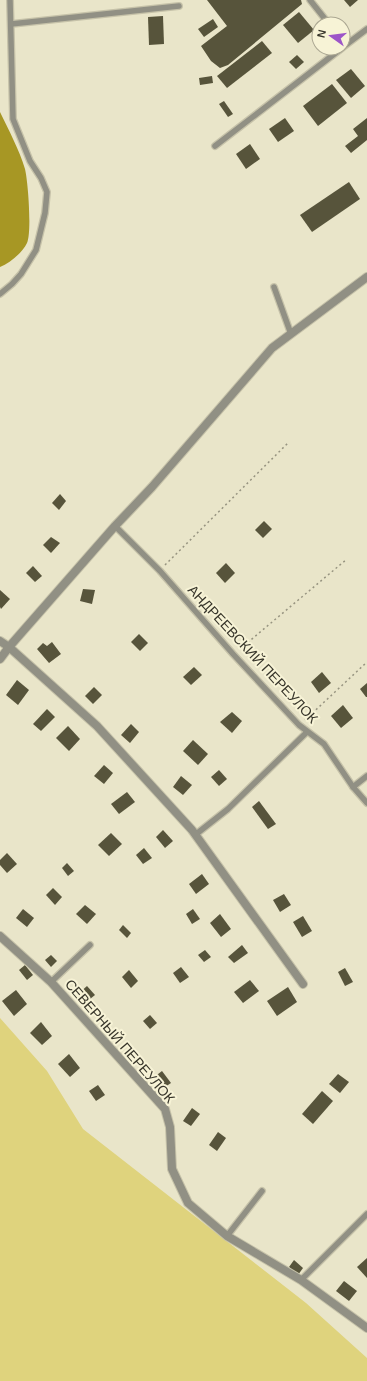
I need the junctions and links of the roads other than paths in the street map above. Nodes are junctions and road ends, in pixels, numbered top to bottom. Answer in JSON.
{"nodes":[{"id":1,"x":10,"y":0,"type":"edge"},
{"id":2,"x":310,"y":0,"type":"edge"},
{"id":3,"x":179,"y":6,"type":"dead end"},
{"id":4,"x":323,"y":16,"type":"edge"},
{"id":5,"x":11,"y":24,"type":"junction"},
{"id":6,"x":367,"y":29,"type":"edge"},
{"id":7,"x":351,"y":40,"type":"edge"},
{"id":8,"x":330,"y":56,"type":"edge"},
{"id":9,"x":215,"y":146,"type":"dead end"},
{"id":10,"x":367,"y":277,"type":"edge"},
{"id":11,"x":274,"y":287,"type":"dead end"},
{"id":12,"x":0,"y":294,"type":"edge"},
{"id":13,"x":291,"y":334,"type":"junction"},
{"id":14,"x":115,"y":526,"type":"junction"},
{"id":15,"x":0,"y":641,"type":"edge"},
{"id":16,"x":9,"y":647,"type":"junction"},
{"id":17,"x":0,"y":659,"type":"edge"},
{"id":18,"x":307,"y":732,"type":"junction"},
{"id":19,"x":367,"y":776,"type":"edge"},
{"id":20,"x":353,"y":788,"type":"junction"},
{"id":21,"x":367,"y":803,"type":"edge"},
{"id":22,"x":196,"y":835,"type":"junction"},
{"id":23,"x":0,"y":936,"type":"edge"},
{"id":24,"x":90,"y":944,"type":"dead end"},
{"id":25,"x":51,"y":982,"type":"junction"},
{"id":26,"x":303,"y":984,"type":"dead end"},
{"id":27,"x":262,"y":1191,"type":"dead end"},
{"id":28,"x":367,"y":1214,"type":"edge"},
{"id":29,"x":227,"y":1236,"type":"junction"},
{"id":30,"x":301,"y":1280,"type":"junction"},
{"id":31,"x":367,"y":1328,"type":"edge"}],
"edges":[{"from":1,"to":5,"type":"lane"},
{"from":2,"to":4,"type":"lane"},
{"from":3,"to":5,"type":"lane"},
{"from":5,"to":12,"type":"lane"},
{"from":6,"to":7,"type":"lane"},
{"from":8,"to":9,"type":"lane"},
{"from":10,"to":13,"type":"street"},
{"from":11,"to":13,"type":"lane"},
{"from":13,"to":14,"type":"street"},
{"from":14,"to":16,"type":"street"},
{"from":14,"to":18,"type":"lane","name":"АНДРЕЕВСКИЙ ПЕРЕУЛОК"},
{"from":15,"to":16,"type":"street"},
{"from":16,"to":17,"type":"street"},
{"from":16,"to":22,"type":"street"},
{"from":18,"to":20,"type":"lane","name":"АНДРЕЕВСКИЙ ПЕРЕУЛОК"},
{"from":18,"to":22,"type":"lane"},
{"from":19,"to":20,"type":"lane"},
{"from":20,"to":21,"type":"lane","name":"АНДРЕЕВСКИЙ ПЕРЕУЛОК"},
{"from":22,"to":26,"type":"street"},
{"from":23,"to":25,"type":"street","name":"СЕВЕРНЫЙ ПЕРЕУЛОК"},
{"from":24,"to":25,"type":"lane"},
{"from":25,"to":29,"type":"street","name":"СЕВЕРНЫЙ ПЕРЕУЛОК"},
{"from":27,"to":29,"type":"lane"},
{"from":28,"to":30,"type":"lane"},
{"from":29,"to":30,"type":"street","name":"СЕВЕРНЫЙ ПЕРЕУЛОК"},
{"from":30,"to":31,"type":"street","name":"СЕВЕРНЫЙ ПЕРЕУЛОК"}]}
